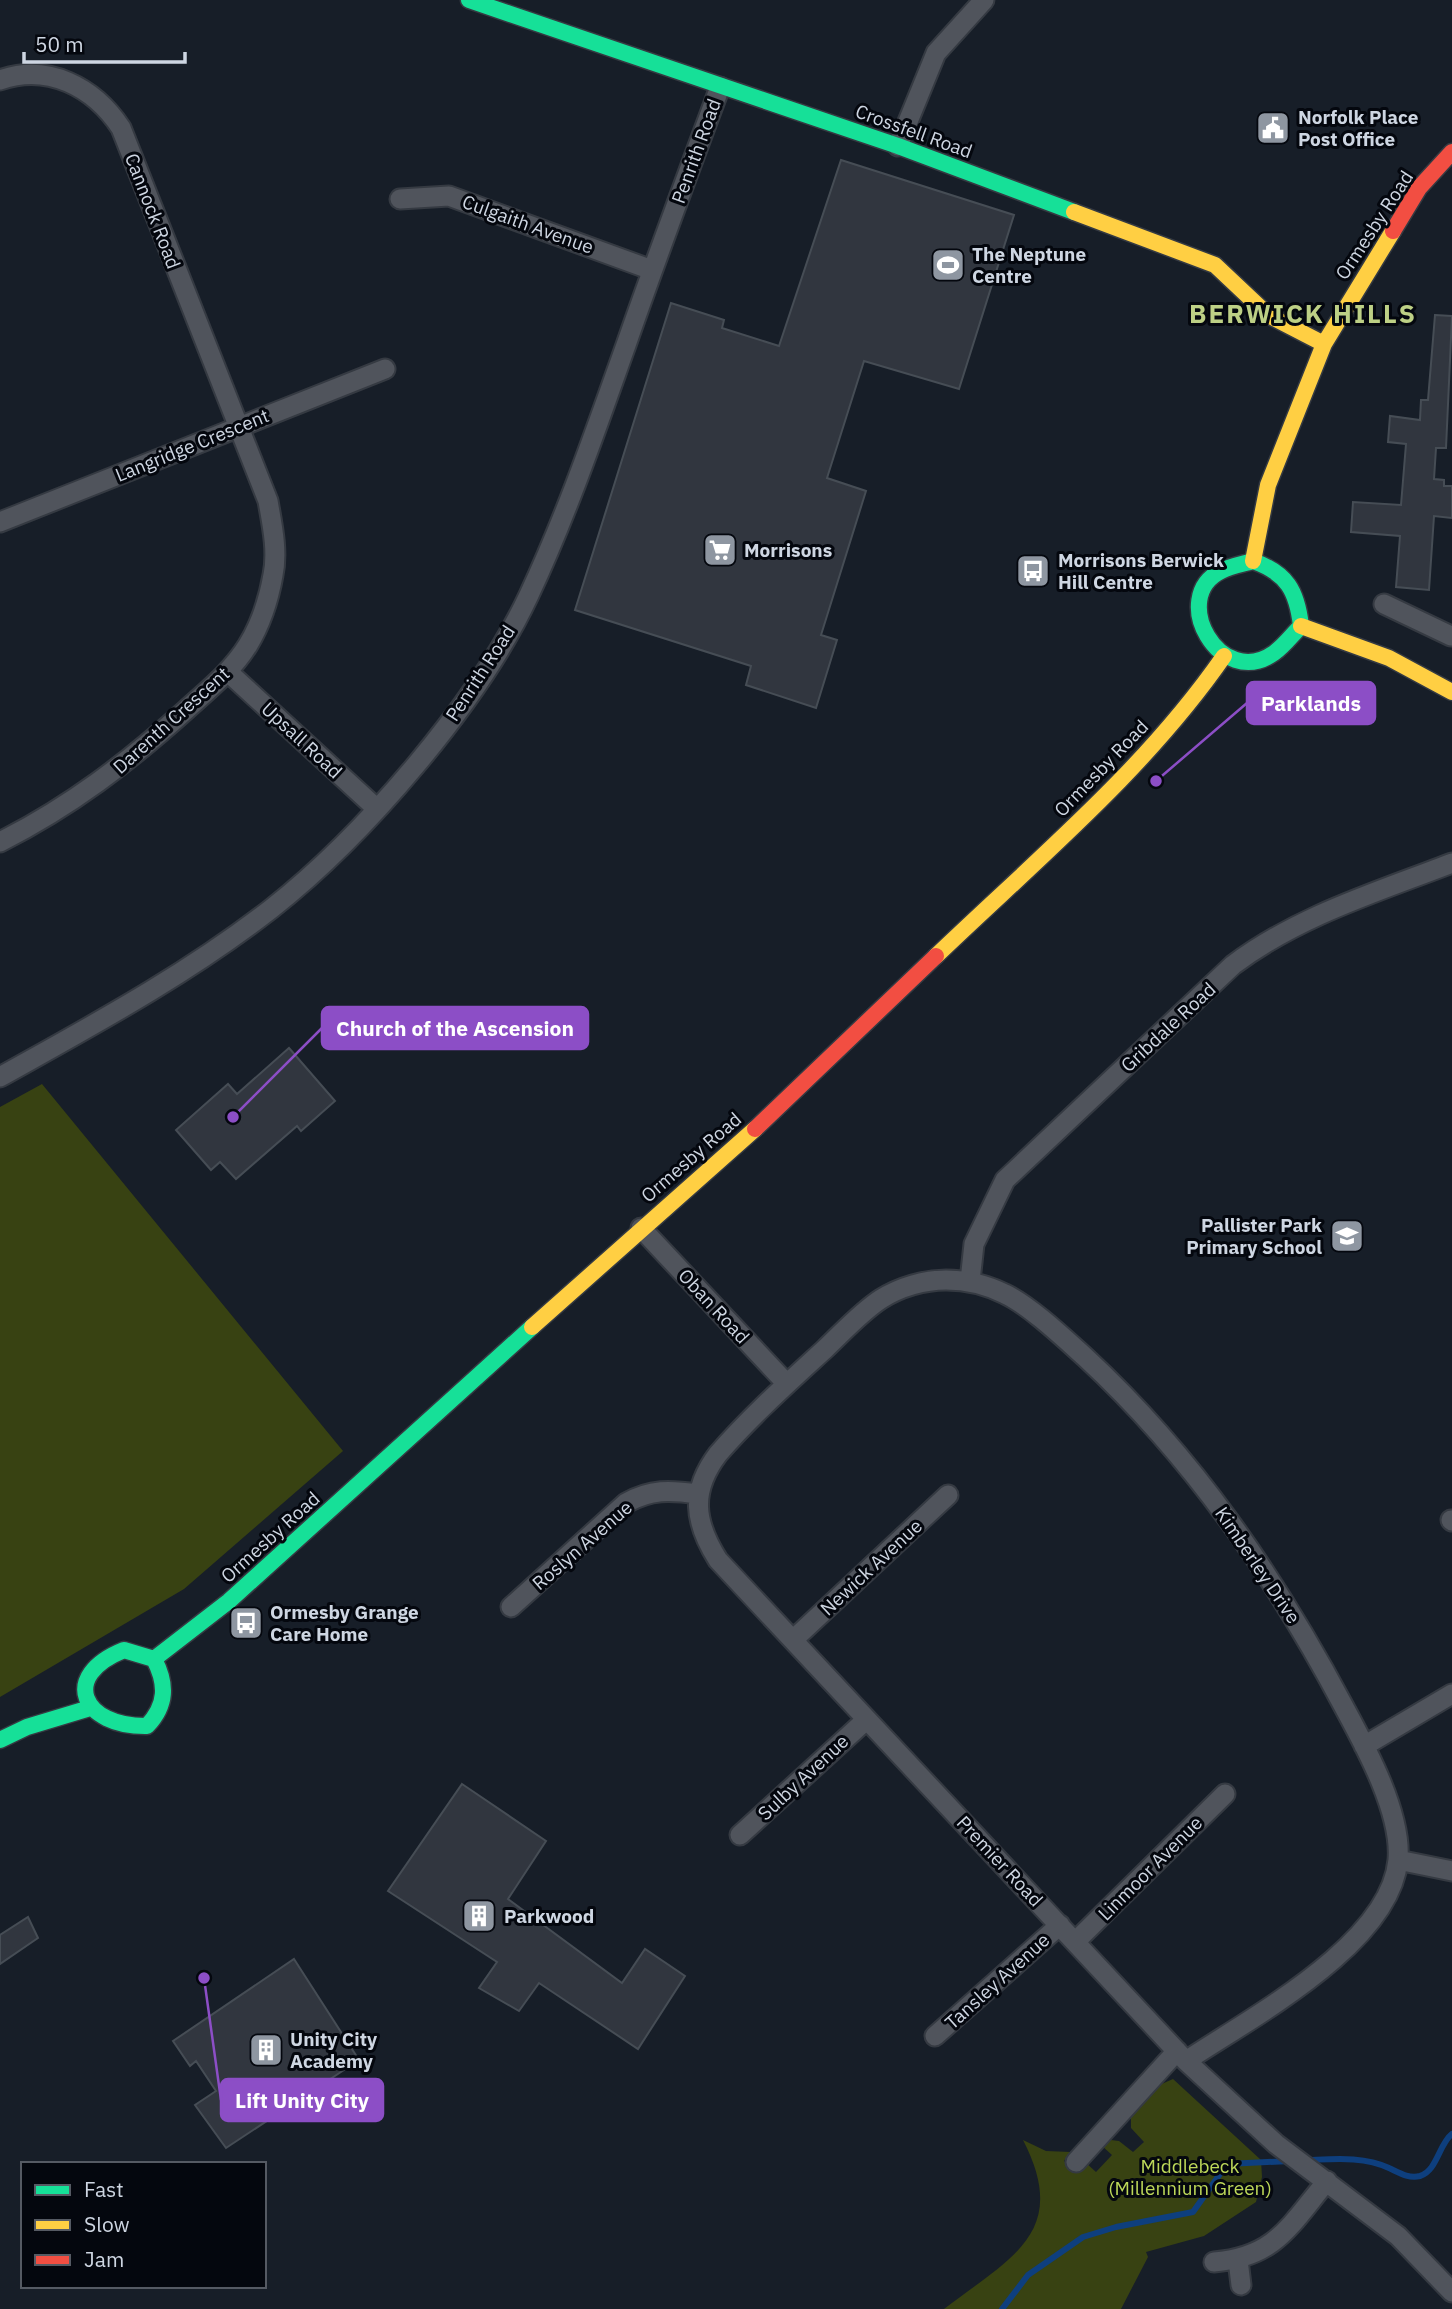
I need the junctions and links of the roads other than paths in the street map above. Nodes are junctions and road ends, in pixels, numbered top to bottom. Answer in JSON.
{"nodes":[{"id":1,"x":469,"y":0,"type":"edge"},
{"id":2,"x":984,"y":0,"type":"edge"},
{"id":3,"x":0,"y":80,"type":"edge"},
{"id":4,"x":720,"y":87,"type":"junction"},
{"id":5,"x":898,"y":146,"type":"junction"},
{"id":6,"x":1452,"y":152,"type":"edge"},
{"id":7,"x":400,"y":198,"type":"dead end"},
{"id":8,"x":652,"y":270,"type":"junction"},
{"id":9,"x":1324,"y":344,"type":"junction"},
{"id":10,"x":385,"y":369,"type":"dead end"},
{"id":11,"x":238,"y":426,"type":"junction"},
{"id":12,"x":0,"y":522,"type":"edge"},
{"id":13,"x":1254,"y":561,"type":"junction"},
{"id":14,"x":1384,"y":604,"type":"dead end"},
{"id":15,"x":1301,"y":626,"type":"junction"},
{"id":16,"x":1452,"y":635,"type":"edge"},
{"id":17,"x":1224,"y":656,"type":"junction"},
{"id":18,"x":228,"y":672,"type":"junction"},
{"id":19,"x":1452,"y":692,"type":"edge"},
{"id":20,"x":376,"y":808,"type":"junction"},
{"id":21,"x":0,"y":842,"type":"edge"},
{"id":22,"x":1452,"y":863,"type":"edge"},
{"id":23,"x":0,"y":1077,"type":"edge"},
{"id":24,"x":641,"y":1228,"type":"junction"},
{"id":25,"x":970,"y":1282,"type":"junction"},
{"id":26,"x":787,"y":1384,"type":"junction"},
{"id":27,"x":698,"y":1494,"type":"junction"},
{"id":28,"x":948,"y":1495,"type":"dead end"},
{"id":29,"x":511,"y":1607,"type":"dead end"},
{"id":30,"x":794,"y":1639,"type":"junction"},
{"id":31,"x":154,"y":1659,"type":"junction"},
{"id":32,"x":1452,"y":1694,"type":"edge"},
{"id":33,"x":90,"y":1708,"type":"junction"},
{"id":34,"x":866,"y":1720,"type":"junction"},
{"id":35,"x":0,"y":1740,"type":"edge"},
{"id":36,"x":1364,"y":1745,"type":"junction"},
{"id":37,"x":1225,"y":1794,"type":"dead end"},
{"id":38,"x":740,"y":1835,"type":"dead end"},
{"id":39,"x":1398,"y":1860,"type":"junction"},
{"id":40,"x":1452,"y":1871,"type":"edge"},
{"id":41,"x":1060,"y":1925,"type":"junction"},
{"id":42,"x":1075,"y":1942,"type":"junction"},
{"id":43,"x":934,"y":2036,"type":"dead end"},
{"id":44,"x":1182,"y":2056,"type":"junction"},
{"id":45,"x":1076,"y":2162,"type":"dead end"},
{"id":46,"x":1322,"y":2177,"type":"junction"},
{"id":47,"x":1238,"y":2260,"type":"junction"},
{"id":48,"x":1214,"y":2262,"type":"dead end"},
{"id":49,"x":1241,"y":2286,"type":"dead end"},
{"id":50,"x":1452,"y":2292,"type":"edge"}],
"edges":[{"from":1,"to":4,"type":"street","name":"Crossfell Road"},
{"from":2,"to":5,"type":"street"},
{"from":3,"to":11,"type":"street","name":"Cannock Road"},
{"from":4,"to":5,"type":"street","name":"Crossfell Road"},
{"from":4,"to":8,"type":"street","name":"Penrith Road"},
{"from":5,"to":9,"type":"street","name":"Crossfell Road"},
{"from":6,"to":9,"type":"street","name":"Ormesby Road"},
{"from":7,"to":8,"type":"street","name":"Culgaith Avenue"},
{"from":8,"to":20,"type":"street","name":"Penrith Road"},
{"from":9,"to":13,"type":"street","name":"Ormesby Road"},
{"from":10,"to":11,"type":"street","name":"Langridge Crescent"},
{"from":11,"to":12,"type":"street","name":"Langridge Crescent"},
{"from":11,"to":18,"type":"street","name":"Darenth Crescent"},
{"from":13,"to":15,"type":"street"},
{"from":13,"to":17,"type":"street"},
{"from":14,"to":16,"type":"street"},
{"from":15,"to":17,"type":"street"},
{"from":15,"to":19,"type":"street"},
{"from":17,"to":24,"type":"street","name":"Ormesby Road"},
{"from":18,"to":20,"type":"street","name":"Upsall Road"},
{"from":18,"to":21,"type":"street","name":"Darenth Crescent"},
{"from":20,"to":23,"type":"street","name":"Penrith Road"},
{"from":22,"to":25,"type":"street","name":"Gribdale Road"},
{"from":24,"to":26,"type":"street","name":"Oban Road"},
{"from":24,"to":31,"type":"street","name":"Ormesby Road"},
{"from":25,"to":26,"type":"street","name":"Kimberley Drive"},
{"from":25,"to":36,"type":"street","name":"Kimberley Drive"},
{"from":26,"to":27,"type":"street"},
{"from":27,"to":29,"type":"street","name":"Roslyn Avenue"},
{"from":27,"to":30,"type":"street","name":"Premier Road"},
{"from":28,"to":30,"type":"street","name":"Newick Avenue"},
{"from":30,"to":34,"type":"street","name":"Premier Road"},
{"from":31,"to":33,"type":"street"},
{"from":31,"to":33,"type":"street"},
{"from":32,"to":36,"type":"street"},
{"from":33,"to":35,"type":"street"},
{"from":34,"to":38,"type":"street","name":"Sulby Avenue"},
{"from":34,"to":41,"type":"street","name":"Premier Road"},
{"from":36,"to":39,"type":"street","name":"Kimberley Drive"},
{"from":37,"to":42,"type":"street","name":"Linmoor Avenue"},
{"from":39,"to":40,"type":"street"},
{"from":39,"to":44,"type":"street"},
{"from":41,"to":42,"type":"street","name":"Premier Road"},
{"from":41,"to":43,"type":"street","name":"Tansley Avenue"},
{"from":42,"to":44,"type":"street","name":"Premier Road"},
{"from":44,"to":45,"type":"street"},
{"from":44,"to":46,"type":"street","name":"Premier Road"},
{"from":46,"to":47,"type":"street"},
{"from":46,"to":50,"type":"street","name":"Premier Road"},
{"from":47,"to":48,"type":"street"},
{"from":47,"to":49,"type":"street"}]}
